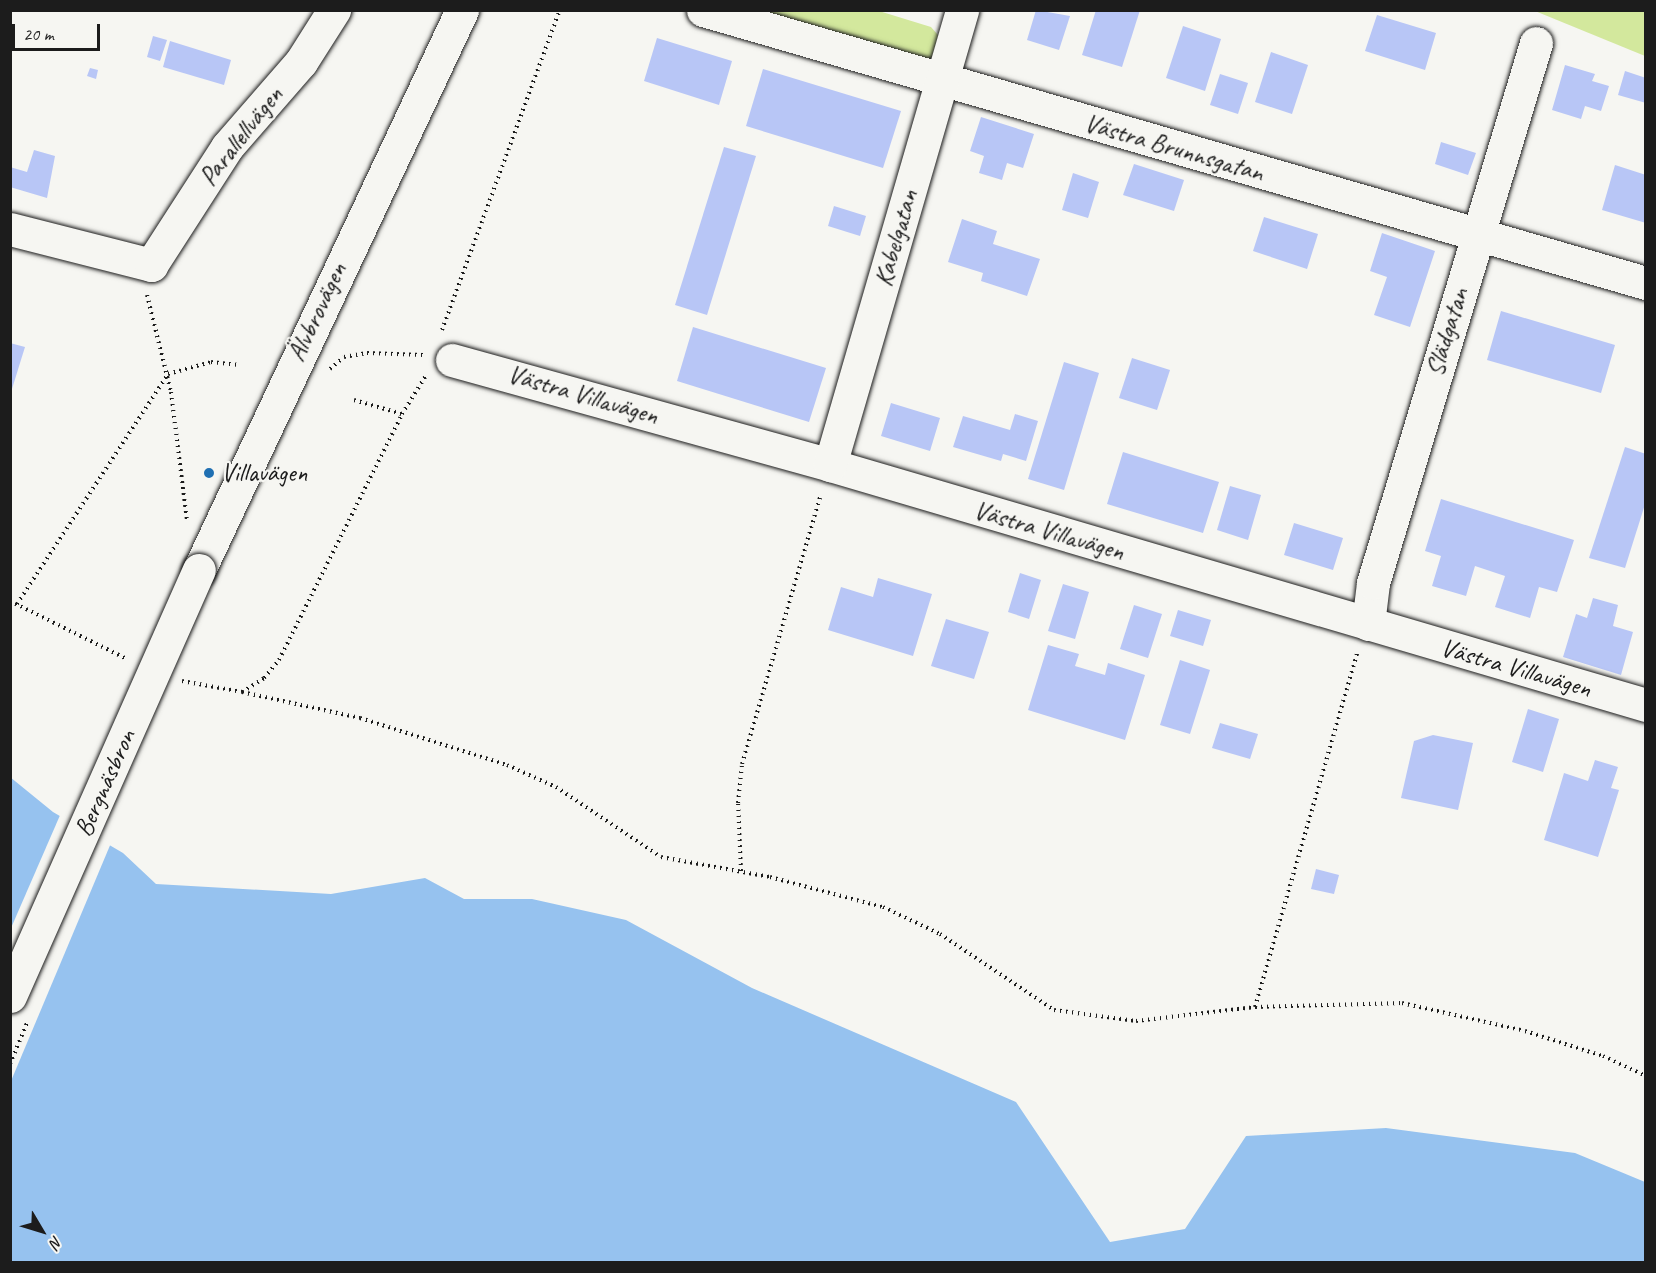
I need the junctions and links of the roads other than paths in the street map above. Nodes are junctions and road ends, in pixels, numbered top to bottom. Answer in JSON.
{"nodes":[{"id":1,"x":334,"y":10,"type":"edge"},
{"id":2,"x":451,"y":10,"type":"edge"},
{"id":3,"x":462,"y":10,"type":"edge"},
{"id":4,"x":703,"y":10,"type":"edge"},
{"id":5,"x":962,"y":10,"type":"edge"},
{"id":6,"x":1536,"y":43,"type":"dead end"},
{"id":7,"x":439,"y":56,"type":"junction"},
{"id":8,"x":943,"y":81,"type":"junction"},
{"id":9,"x":10,"y":229,"type":"edge"},
{"id":10,"x":1477,"y":235,"type":"junction"},
{"id":11,"x":1646,"y":283,"type":"edge"},
{"id":12,"x":438,"y":354,"type":"road end"},
{"id":13,"x":830,"y":465,"type":"junction"},
{"id":14,"x":199,"y":570,"type":"joint"},
{"id":15,"x":1368,"y":624,"type":"junction"},
{"id":16,"x":1646,"y":705,"type":"edge"},
{"id":17,"x":10,"y":996,"type":"edge"}],
"edges":[{"from":1,"to":9,"type":"street","name":"Parallellvägen"},
{"from":2,"to":7,"type":"street","name":"Älvbrovägen"},
{"from":3,"to":7,"type":"street","name":"Älvbrovägen"},
{"from":4,"to":8,"type":"street","name":"Västra Brunnsgatan"},
{"from":5,"to":8,"type":"street","name":"Kabelgatan"},
{"from":6,"to":10,"type":"street","name":"Slädgatan"},
{"from":7,"to":14,"type":"street","name":"Älvbrovägen"},
{"from":8,"to":10,"type":"street","name":"Västra Brunnsgatan"},
{"from":8,"to":13,"type":"street","name":"Kabelgatan"},
{"from":10,"to":11,"type":"street","name":"Västra Brunnsgatan"},
{"from":10,"to":15,"type":"street","name":"Slädgatan"},
{"from":12,"to":13,"type":"street","name":"Västra Villavägen"},
{"from":13,"to":15,"type":"street","name":"Västra Villavägen"},
{"from":14,"to":17,"type":"street","name":"Bergnäsbron","bridge":true},
{"from":15,"to":16,"type":"street","name":"Västra Villavägen"}]}
